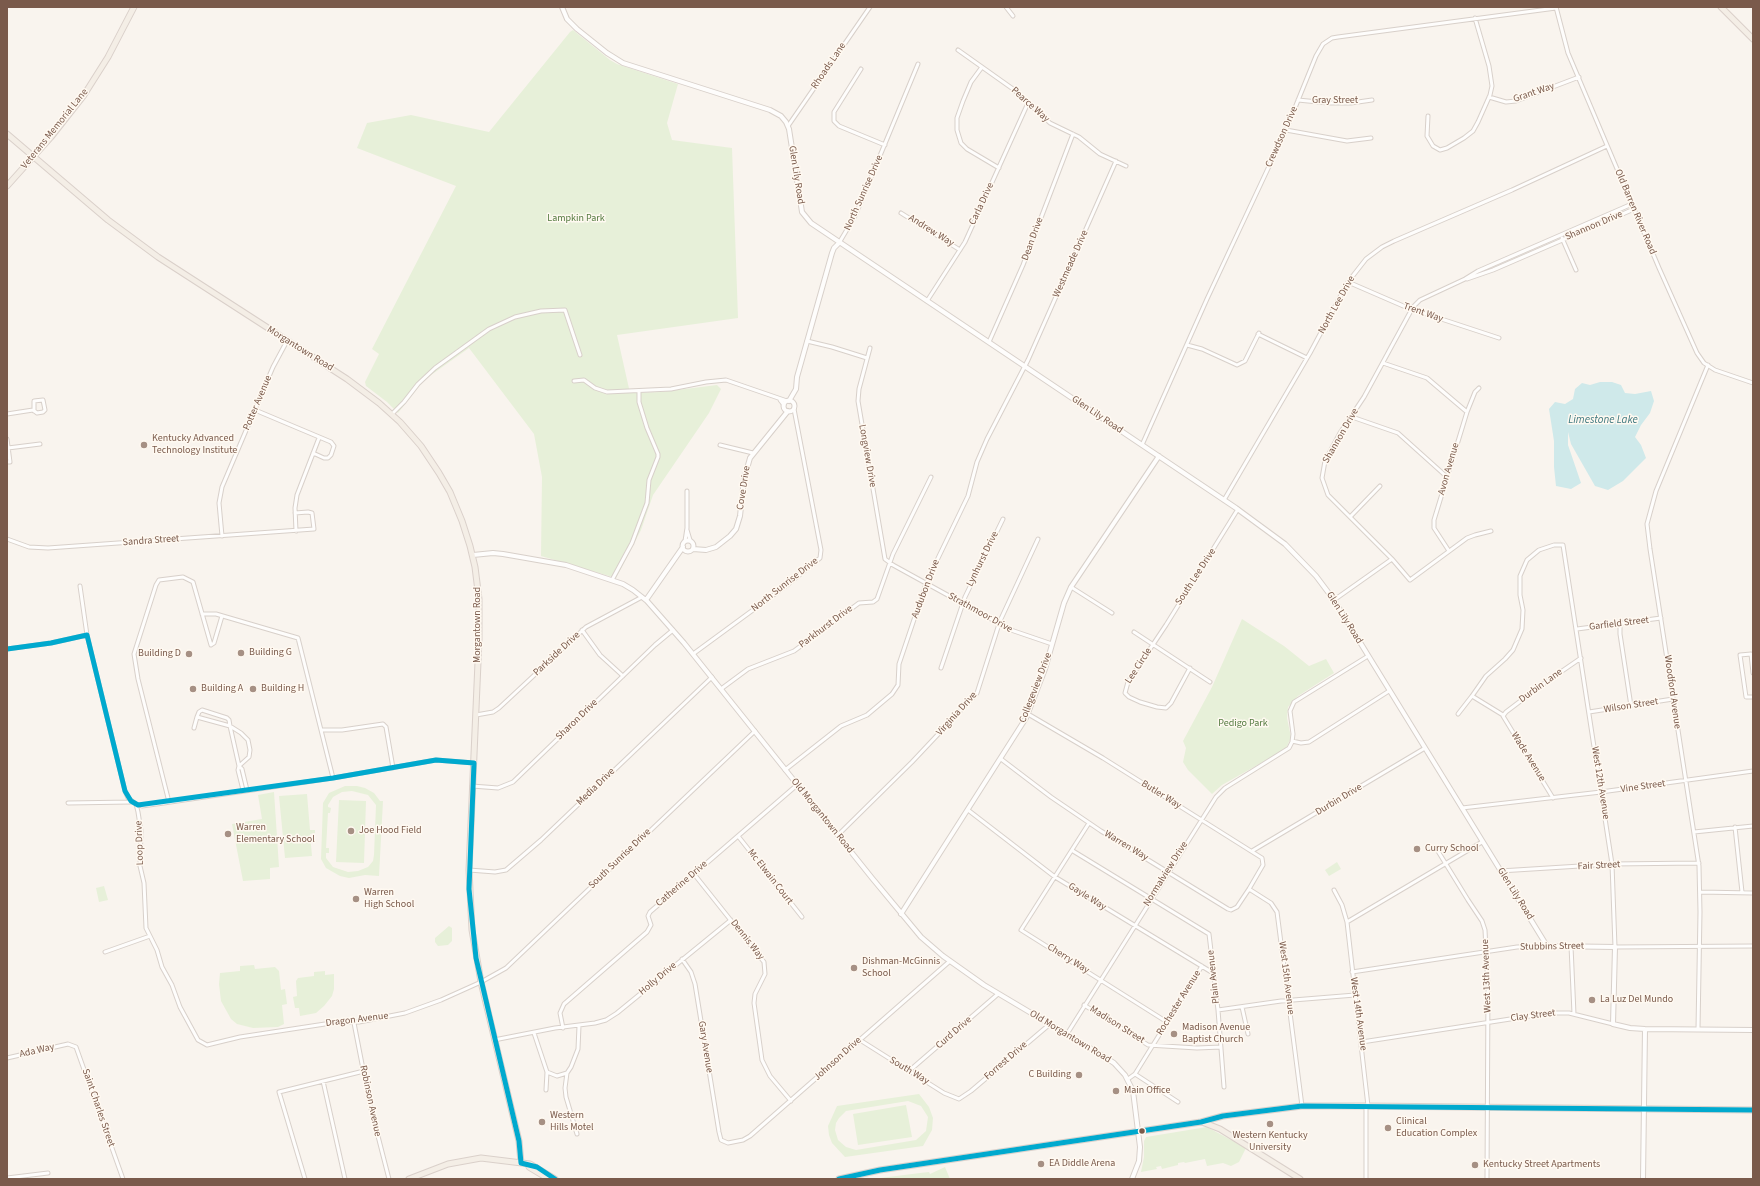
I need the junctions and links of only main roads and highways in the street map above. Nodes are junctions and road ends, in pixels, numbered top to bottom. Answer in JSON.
{"nodes":[{"id":1,"x":134,"y":7,"type":"edge"},
{"id":2,"x":1721,"y":7,"type":"edge"},
{"id":3,"x":1753,"y":39,"type":"edge"},
{"id":4,"x":7,"y":134,"type":"edge"},
{"id":5,"x":33,"y":157,"type":"junction"},
{"id":6,"x":7,"y":186,"type":"edge"},
{"id":7,"x":1753,"y":1110,"type":"edge"},
{"id":8,"x":1201,"y":1122,"type":"junction"},
{"id":9,"x":521,"y":1163,"type":"junction"},
{"id":10,"x":528,"y":1164,"type":"junction"},
{"id":11,"x":409,"y":1179,"type":"edge"},
{"id":12,"x":549,"y":1179,"type":"edge"},
{"id":13,"x":555,"y":1179,"type":"edge"},
{"id":14,"x":839,"y":1179,"type":"edge"},
{"id":15,"x":1300,"y":1179,"type":"edge"}],
"edges":[{"from":1,"to":5,"type":"main road","name":"Veterans Memorial Lane"},
{"from":2,"to":3,"type":"main road"},
{"from":4,"to":5,"type":"main road","name":"Morgantown Road"},
{"from":5,"to":6,"type":"main road","name":"Veterans Memorial Lane"},
{"from":5,"to":9,"type":"main road","name":"Morgantown Road"},
{"from":7,"to":8,"type":"main road"},
{"from":8,"to":14,"type":"main road"},
{"from":8,"to":15,"type":"main road"},
{"from":9,"to":10,"type":"main road"},
{"from":9,"to":11,"type":"main road"},
{"from":10,"to":12,"type":"main road"},
{"from":10,"to":13,"type":"main road"}]}
